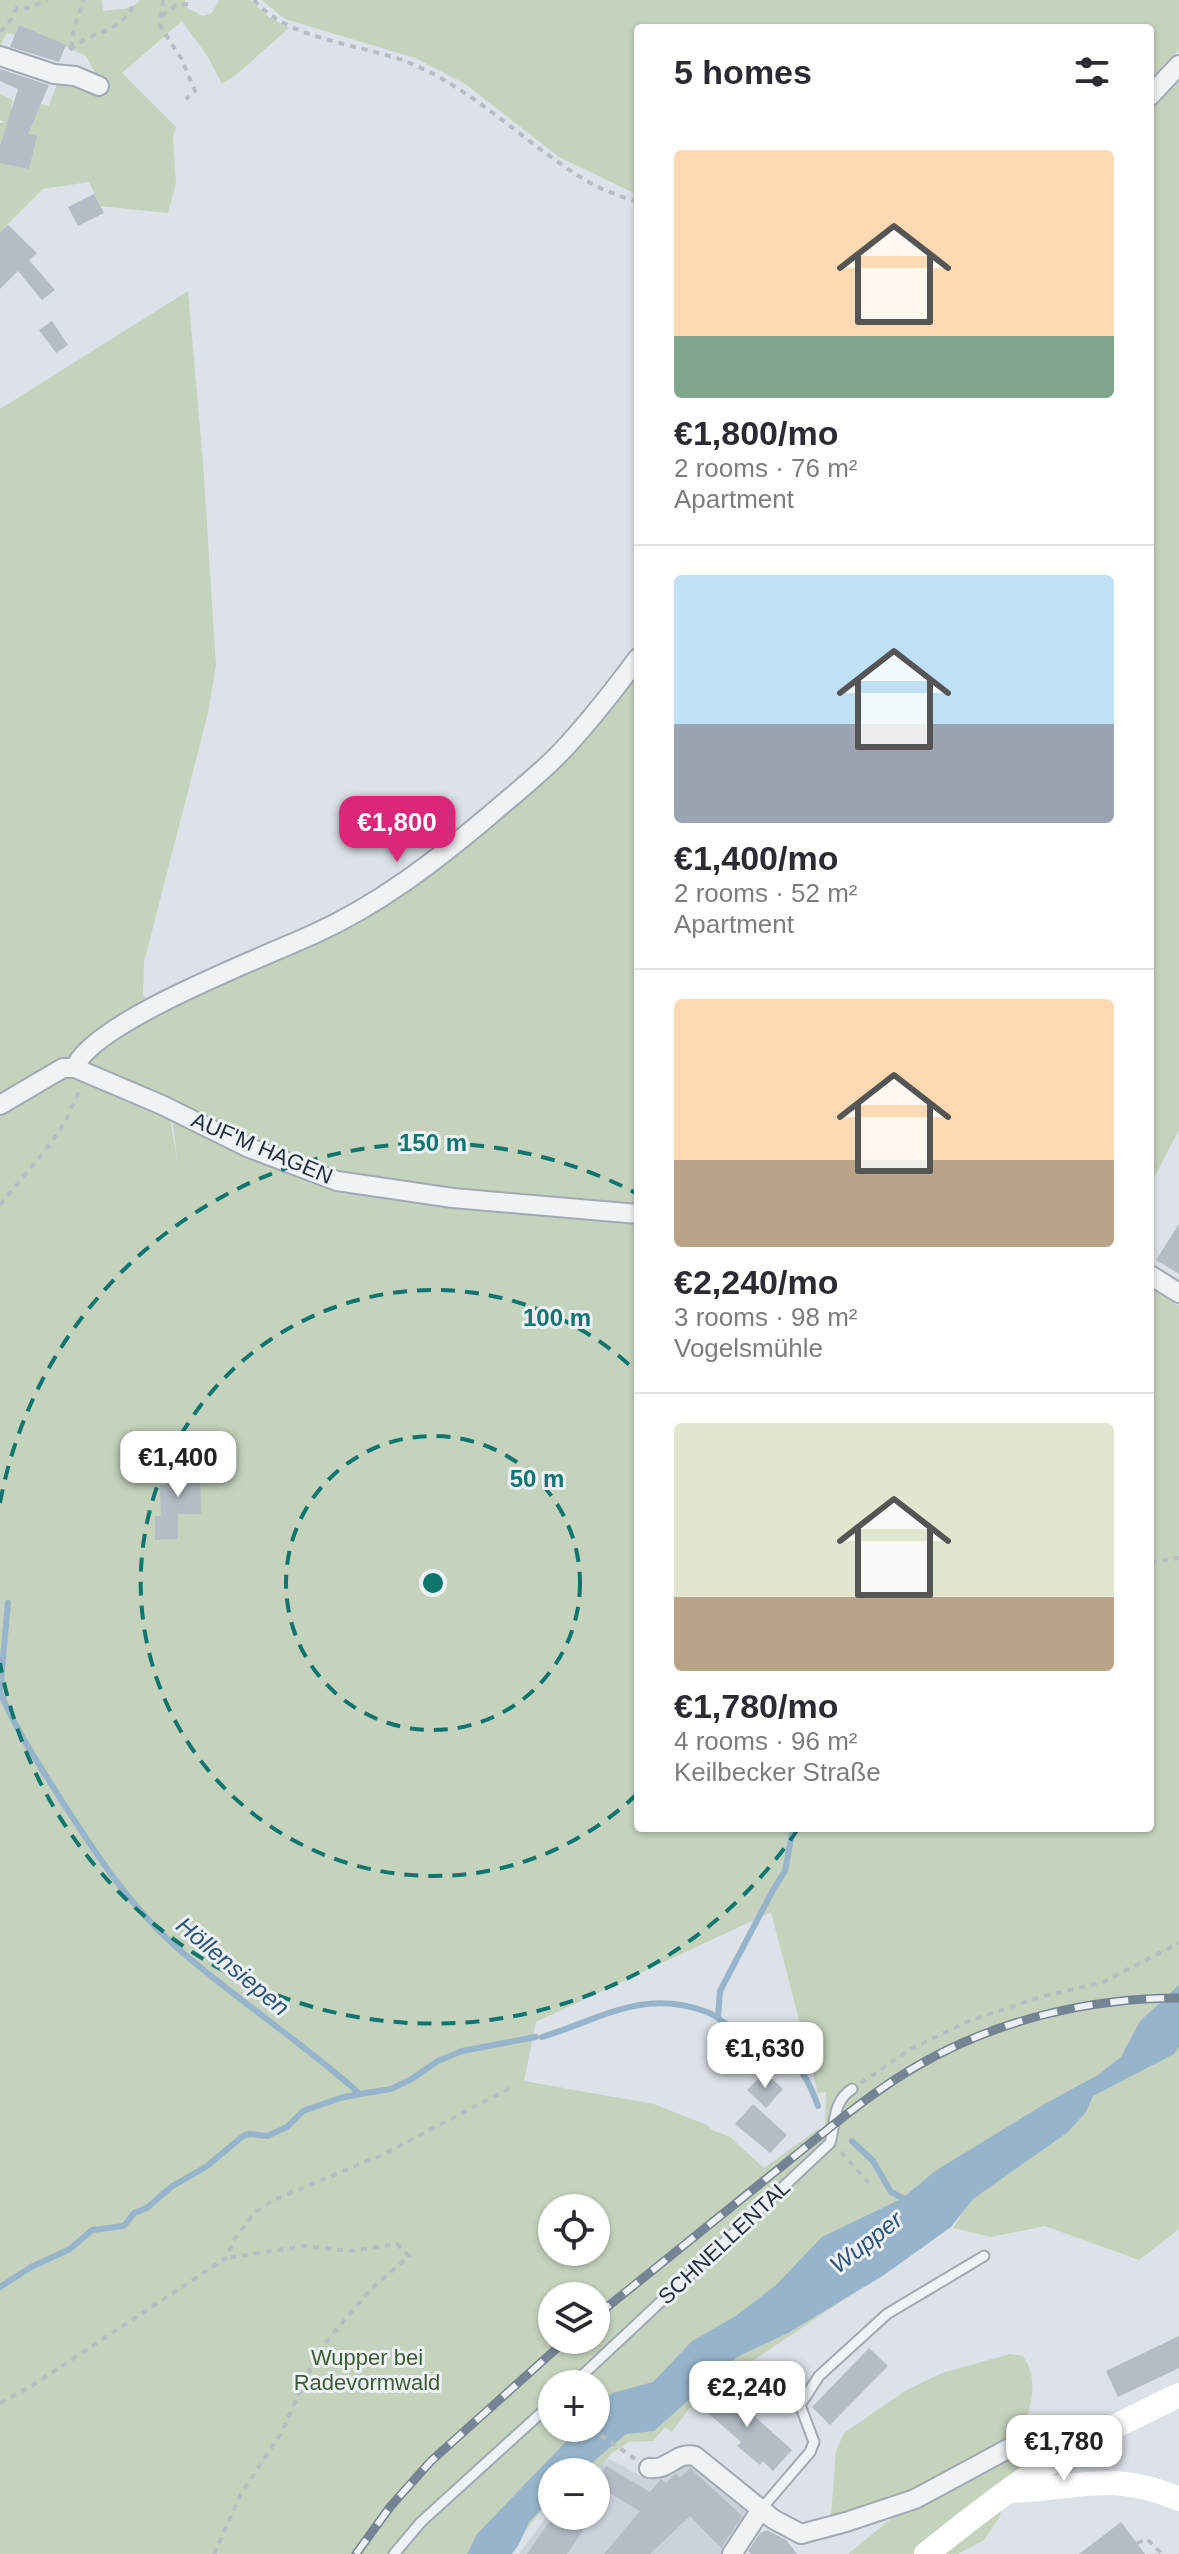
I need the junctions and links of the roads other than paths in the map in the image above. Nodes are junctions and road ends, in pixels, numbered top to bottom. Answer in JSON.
{"nodes":[{"id":1,"x":0,"y":56,"type":"edge"},
{"id":2,"x":1179,"y":65,"type":"edge"},
{"id":3,"x":99,"y":86,"type":"dead end"},
{"id":4,"x":1154,"y":92,"type":"edge"},
{"id":5,"x":634,"y":663,"type":"edge"},
{"id":6,"x":83,"y":1071,"type":"junction"},
{"id":7,"x":0,"y":1105,"type":"edge"},
{"id":8,"x":634,"y":1214,"type":"edge"},
{"id":9,"x":1154,"y":1277,"type":"edge"},
{"id":10,"x":1179,"y":1293,"type":"edge"},
{"id":11,"x":852,"y":2089,"type":"road end"},
{"id":12,"x":984,"y":2256,"type":"dead end"},
{"id":13,"x":588,"y":2370,"type":"edge"},
{"id":14,"x":1179,"y":2395,"type":"edge"},
{"id":15,"x":538,"y":2416,"type":"edge"},
{"id":16,"x":1098,"y":2435,"type":"junction"},
{"id":17,"x":649,"y":2468,"type":"dead end"},
{"id":18,"x":1007,"y":2491,"type":"junction"},
{"id":19,"x":1179,"y":2499,"type":"edge"},
{"id":20,"x":762,"y":2508,"type":"junction"},
{"id":21,"x":394,"y":2554,"type":"edge"},
{"id":22,"x":732,"y":2554,"type":"edge"},
{"id":23,"x":926,"y":2554,"type":"edge"}],
"edges":[{"from":1,"to":3,"type":"street"},
{"from":2,"to":4,"type":"street"},
{"from":5,"to":6,"type":"street"},
{"from":6,"to":7,"type":"street"},
{"from":6,"to":8,"type":"street","name":"AUF'M HAGEN"},
{"from":9,"to":10,"type":"street"},
{"from":11,"to":13,"type":"lane","name":"SCHNELLENTAL"},
{"from":12,"to":20,"type":"lane"},
{"from":14,"to":16,"type":"main road"},
{"from":15,"to":21,"type":"lane"},
{"from":16,"to":18,"type":"main road"},
{"from":16,"to":20,"type":"street"},
{"from":17,"to":20,"type":"street"},
{"from":18,"to":19,"type":"main road"},
{"from":18,"to":23,"type":"main road"},
{"from":20,"to":22,"type":"street"}]}
